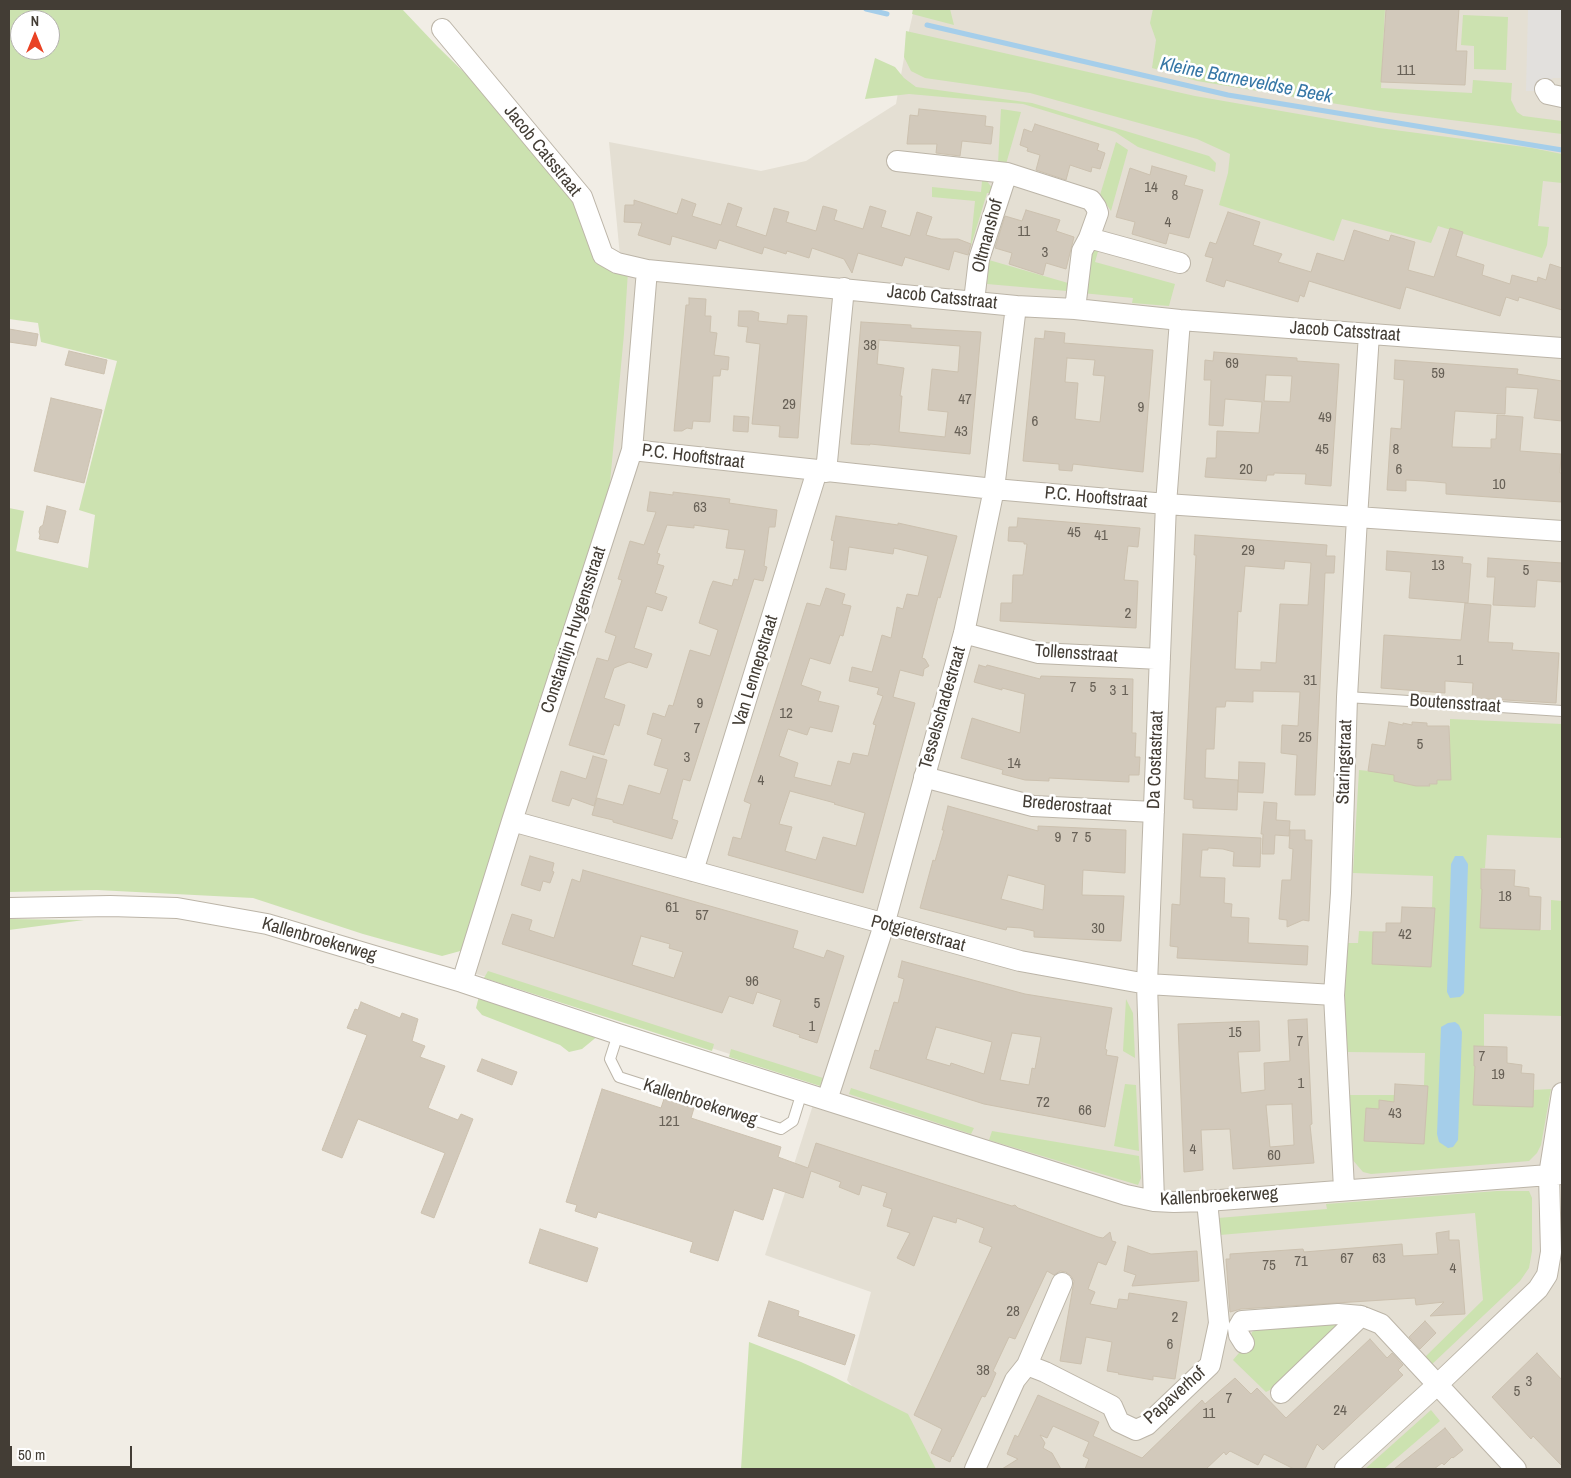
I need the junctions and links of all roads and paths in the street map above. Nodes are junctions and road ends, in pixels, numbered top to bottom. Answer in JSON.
{"nodes":[{"id":1,"x":442,"y":29,"type":"dead end"},
{"id":2,"x":897,"y":161,"type":"dead end"},
{"id":3,"x":1007,"y":173,"type":"junction"},
{"id":4,"x":1090,"y":238,"type":"junction"},
{"id":5,"x":1180,"y":263,"type":"dead end"},
{"id":6,"x":647,"y":270,"type":"junction"},
{"id":7,"x":844,"y":288,"type":"junction"},
{"id":8,"x":974,"y":301,"type":"junction"},
{"id":9,"x":1016,"y":306,"type":"junction"},
{"id":10,"x":1075,"y":309,"type":"junction"},
{"id":11,"x":1180,"y":320,"type":"junction"},
{"id":12,"x":1368,"y":334,"type":"junction"},
{"id":13,"x":1562,"y":348,"type":"edge"},
{"id":14,"x":632,"y":450,"type":"junction"},
{"id":15,"x":822,"y":472,"type":"junction"},
{"id":16,"x":994,"y":489,"type":"junction"},
{"id":17,"x":1166,"y":504,"type":"junction"},
{"id":18,"x":1357,"y":518,"type":"junction"},
{"id":19,"x":1562,"y":531,"type":"edge"},
{"id":20,"x":964,"y":634,"type":"junction"},
{"id":21,"x":1160,"y":659,"type":"junction"},
{"id":22,"x":1348,"y":698,"type":"junction"},
{"id":23,"x":1562,"y":711,"type":"edge"},
{"id":24,"x":924,"y":777,"type":"junction"},
{"id":25,"x":1154,"y":812,"type":"junction"},
{"id":26,"x":512,"y":821,"type":"junction"},
{"id":27,"x":693,"y":872,"type":"junction"},
{"id":28,"x":9,"y":908,"type":"edge"},
{"id":29,"x":884,"y":925,"type":"junction"},
{"id":30,"x":462,"y":982,"type":"junction"},
{"id":31,"x":1146,"y":984,"type":"junction"},
{"id":32,"x":1334,"y":994,"type":"junction"},
{"id":33,"x":618,"y":1034,"type":"junction"},
{"id":34,"x":802,"y":1092,"type":"junction"},
{"id":35,"x":1562,"y":1093,"type":"edge"},
{"id":36,"x":827,"y":1100,"type":"junction"},
{"id":37,"x":1556,"y":1175,"type":"edge"},
{"id":38,"x":1344,"y":1189,"type":"junction"},
{"id":39,"x":1208,"y":1200,"type":"junction"},
{"id":40,"x":1154,"y":1201,"type":"junction"},
{"id":41,"x":1554,"y":1277,"type":"edge"},
{"id":42,"x":1062,"y":1283,"type":"dead end"},
{"id":43,"x":1361,"y":1316,"type":"junction"},
{"id":44,"x":1244,"y":1342,"type":"dead end"},
{"id":45,"x":1026,"y":1366,"type":"junction"},
{"id":46,"x":1437,"y":1385,"type":"junction"},
{"id":47,"x":1282,"y":1393,"type":"dead end"},
{"id":48,"x":975,"y":1469,"type":"edge"},
{"id":49,"x":1345,"y":1469,"type":"edge"},
{"id":50,"x":1516,"y":1469,"type":"edge"}],
"edges":[{"from":1,"to":6,"type":"street","name":"Jacob Catsstraat"},
{"from":2,"to":3,"type":"street","name":"Oltmanshof"},
{"from":3,"to":4,"type":"street","name":"Oltmanshof"},
{"from":3,"to":8,"type":"street","name":"Oltmanshof"},
{"from":4,"to":5,"type":"street"},
{"from":4,"to":10,"type":"street","name":"Oltmanshof"},
{"from":6,"to":7,"type":"street","name":"Jacob Catsstraat"},
{"from":6,"to":14,"type":"street","name":"Constantijn Huygensstraat"},
{"from":7,"to":8,"type":"street","name":"Jacob Catsstraat"},
{"from":7,"to":15,"type":"street","name":"Van Lennepstraat"},
{"from":8,"to":9,"type":"street","name":"Jacob Catsstraat"},
{"from":9,"to":10,"type":"street","name":"Jacob Catsstraat"},
{"from":9,"to":16,"type":"street","name":"Tesselschadestraat"},
{"from":10,"to":11,"type":"street","name":"Jacob Catsstraat"},
{"from":11,"to":12,"type":"street","name":"Jacob Catsstraat"},
{"from":11,"to":17,"type":"street","name":"Da Costastraat"},
{"from":12,"to":13,"type":"street","name":"Jacob Catsstraat"},
{"from":12,"to":18,"type":"street","name":"Staringstraat"},
{"from":14,"to":15,"type":"street","name":"P.C. Hooftstraat"},
{"from":14,"to":26,"type":"street","name":"Constantijn Huygensstraat"},
{"from":15,"to":16,"type":"street","name":"P.C. Hooftstraat"},
{"from":15,"to":27,"type":"street","name":"Van Lennepstraat"},
{"from":16,"to":17,"type":"street","name":"P.C. Hooftstraat"},
{"from":16,"to":20,"type":"street","name":"Tesselschadestraat"},
{"from":17,"to":18,"type":"street","name":"P.C. Hooftstraat"},
{"from":17,"to":21,"type":"street","name":"Da Costastraat"},
{"from":18,"to":19,"type":"street","name":"P.C. Hooftstraat"},
{"from":18,"to":22,"type":"street","name":"Staringstraat"},
{"from":20,"to":21,"type":"street","name":"Tollensstraat"},
{"from":20,"to":24,"type":"street","name":"Tesselschadestraat"},
{"from":21,"to":25,"type":"street","name":"Da Costastraat"},
{"from":22,"to":23,"type":"lane","name":"Boutensstraat"},
{"from":22,"to":32,"type":"street","name":"Staringstraat"},
{"from":24,"to":25,"type":"street","name":"Brederostraat"},
{"from":24,"to":29,"type":"street","name":"Tesselschadestraat"},
{"from":25,"to":31,"type":"street","name":"Da Costastraat"},
{"from":26,"to":27,"type":"street","name":"Potgieterstraat"},
{"from":26,"to":30,"type":"street","name":"Constantijn Huygensstraat"},
{"from":27,"to":29,"type":"street","name":"Potgieterstraat"},
{"from":28,"to":30,"type":"street","name":"Kallenbroekerweg"},
{"from":29,"to":31,"type":"street","name":"Potgieterstraat"},
{"from":29,"to":36,"type":"street","name":"Tesselschadestraat"},
{"from":30,"to":33,"type":"street","name":"Kallenbroekerweg"},
{"from":31,"to":32,"type":"street","name":"Potgieterstraat"},
{"from":31,"to":40,"type":"street","name":"Da Costastraat"},
{"from":32,"to":38,"type":"street","name":"Staringstraat"},
{"from":33,"to":34,"type":"street","name":"Kallenbroekerweg"},
{"from":33,"to":34,"type":"lane","name":"Kallenbroekerweg"},
{"from":34,"to":36,"type":"street","name":"Kallenbroekerweg"},
{"from":35,"to":37,"type":"street"},
{"from":36,"to":40,"type":"street","name":"Kallenbroekerweg"},
{"from":37,"to":38,"type":"street","name":"Kallenbroekerweg"},
{"from":37,"to":41,"type":"street"},
{"from":38,"to":39,"type":"street","name":"Kallenbroekerweg"},
{"from":39,"to":40,"type":"street","name":"Kallenbroekerweg"},
{"from":39,"to":45,"type":"street","name":"Papaverhof"},
{"from":41,"to":46,"type":"street"},
{"from":42,"to":45,"type":"street"},
{"from":43,"to":44,"type":"street"},
{"from":43,"to":46,"type":"street"},
{"from":43,"to":47,"type":"street"},
{"from":45,"to":48,"type":"street"},
{"from":46,"to":49,"type":"street"},
{"from":46,"to":50,"type":"street"}]}
